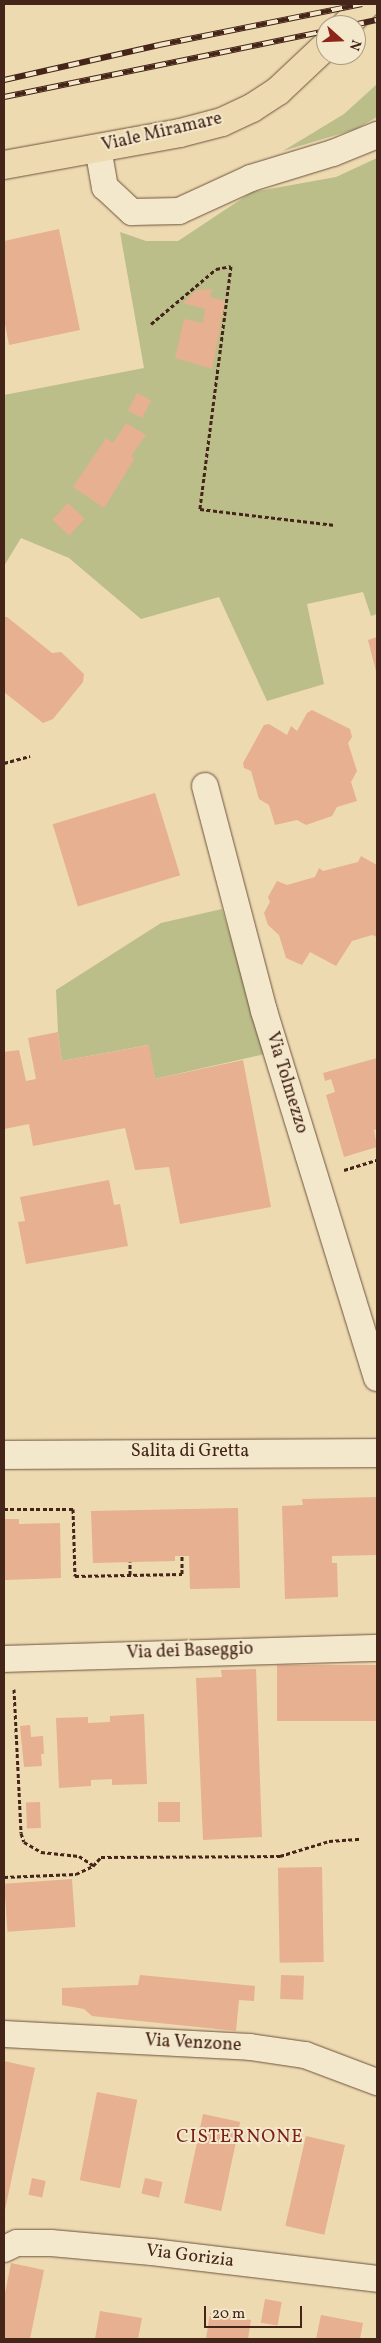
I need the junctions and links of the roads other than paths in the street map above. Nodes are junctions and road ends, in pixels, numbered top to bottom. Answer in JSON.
{"nodes":[{"id":1,"x":366,"y":4,"type":"edge"},
{"id":2,"x":356,"y":15,"type":"edge"},
{"id":3,"x":316,"y":55,"type":"edge"},
{"id":4,"x":377,"y":135,"type":"edge"},
{"id":5,"x":98,"y":148,"type":"junction"},
{"id":6,"x":4,"y":165,"type":"edge"},
{"id":7,"x":205,"y":786,"type":"dead end"},
{"id":8,"x":377,"y":1378,"type":"edge"},
{"id":9,"x":377,"y":1453,"type":"edge"},
{"id":10,"x":4,"y":1455,"type":"edge"},
{"id":11,"x":377,"y":1648,"type":"edge"},
{"id":12,"x":8,"y":1659,"type":"edge"},
{"id":13,"x":4,"y":2034,"type":"edge"},
{"id":14,"x":377,"y":2082,"type":"edge"},
{"id":15,"x":4,"y":2248,"type":"edge"},
{"id":16,"x":377,"y":2279,"type":"edge"}],
"edges":[{"from":1,"to":2,"type":"main road"},
{"from":3,"to":5,"type":"main road","name":"Viale Miramare"},
{"from":4,"to":5,"type":"street"},
{"from":5,"to":6,"type":"main road","name":"Viale Miramare"},
{"from":7,"to":8,"type":"street","name":"Via Tolmezzo"},
{"from":9,"to":10,"type":"main road","name":"Salita di Gretta"},
{"from":11,"to":12,"type":"street","name":"Via dei Baseggio"},
{"from":13,"to":14,"type":"street","name":"Via Venzone"},
{"from":15,"to":16,"type":"street","name":"Via Gorizia"}]}
